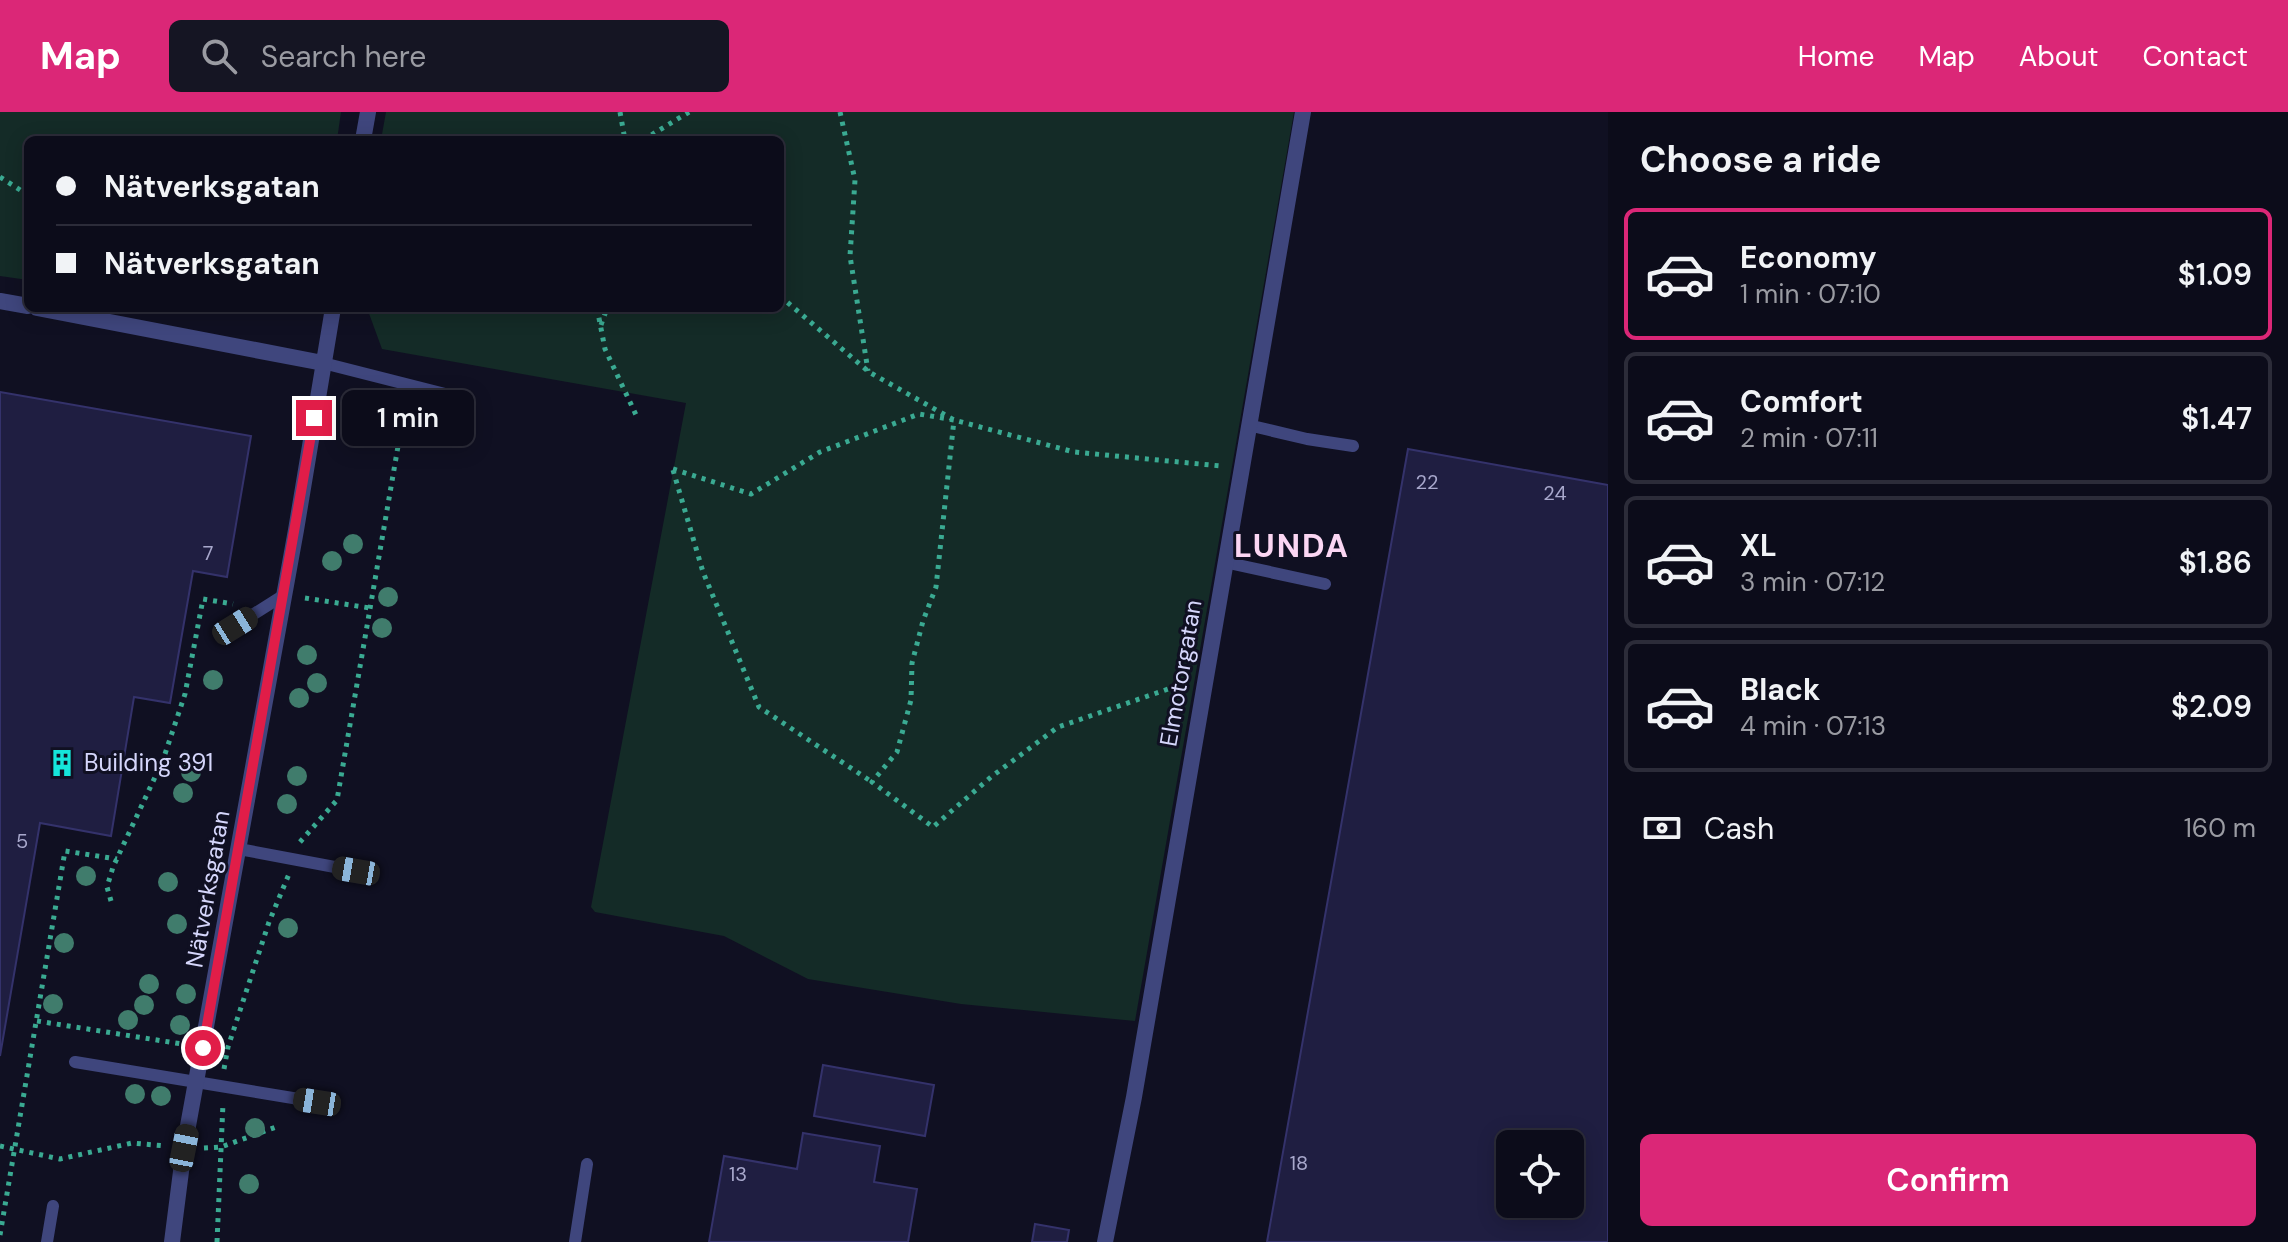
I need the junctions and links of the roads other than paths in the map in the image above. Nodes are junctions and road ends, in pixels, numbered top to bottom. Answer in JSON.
{"nodes":[{"id":1,"x":368,"y":112,"type":"edge"},
{"id":2,"x":1303,"y":112,"type":"edge"},
{"id":3,"x":364,"y":136,"type":"edge"},
{"id":4,"x":0,"y":301,"type":"edge"},
{"id":5,"x":24,"y":305,"type":"edge"},
{"id":6,"x":58,"y":312,"type":"edge"},
{"id":7,"x":332,"y":312,"type":"edge"},
{"id":8,"x":323,"y":363,"type":"junction"},
{"id":9,"x":453,"y":396,"type":"dead end"},
{"id":10,"x":1248,"y":425,"type":"junction"},
{"id":11,"x":1353,"y":446,"type":"dead end"},
{"id":12,"x":1224,"y":562,"type":"junction"},
{"id":13,"x":1325,"y":584,"type":"dead end"},
{"id":14,"x":284,"y":595,"type":"junction"},
{"id":15,"x":235,"y":626,"type":"dead end"},
{"id":16,"x":239,"y":849,"type":"junction"},
{"id":17,"x":356,"y":871,"type":"dead end"},
{"id":18,"x":75,"y":1062,"type":"dead end"},
{"id":19,"x":197,"y":1084,"type":"junction"},
{"id":20,"x":317,"y":1102,"type":"dead end"},
{"id":21,"x":587,"y":1164,"type":"dead end"},
{"id":22,"x":53,"y":1206,"type":"dead end"},
{"id":23,"x":47,"y":1242,"type":"edge"},
{"id":24,"x":172,"y":1242,"type":"edge"},
{"id":25,"x":575,"y":1242,"type":"edge"},
{"id":26,"x":1105,"y":1242,"type":"edge"}],
"edges":[{"from":1,"to":3,"type":"street"},
{"from":2,"to":10,"type":"street","name":"Elmotorgatan"},
{"from":4,"to":5,"type":"street"},
{"from":6,"to":8,"type":"street"},
{"from":7,"to":8,"type":"street","name":"Nätverksgatan"},
{"from":8,"to":9,"type":"lane"},
{"from":8,"to":14,"type":"street","name":"Nätverksgatan"},
{"from":10,"to":11,"type":"lane"},
{"from":10,"to":12,"type":"street","name":"Elmotorgatan"},
{"from":12,"to":13,"type":"lane"},
{"from":12,"to":26,"type":"street","name":"Elmotorgatan"},
{"from":14,"to":15,"type":"lane"},
{"from":14,"to":16,"type":"street","name":"Nätverksgatan"},
{"from":16,"to":17,"type":"lane"},
{"from":16,"to":19,"type":"street","name":"Nätverksgatan"},
{"from":18,"to":19,"type":"lane"},
{"from":19,"to":20,"type":"lane"},
{"from":19,"to":24,"type":"street","name":"Nätverksgatan"},
{"from":21,"to":25,"type":"lane"},
{"from":22,"to":23,"type":"lane"}]}
